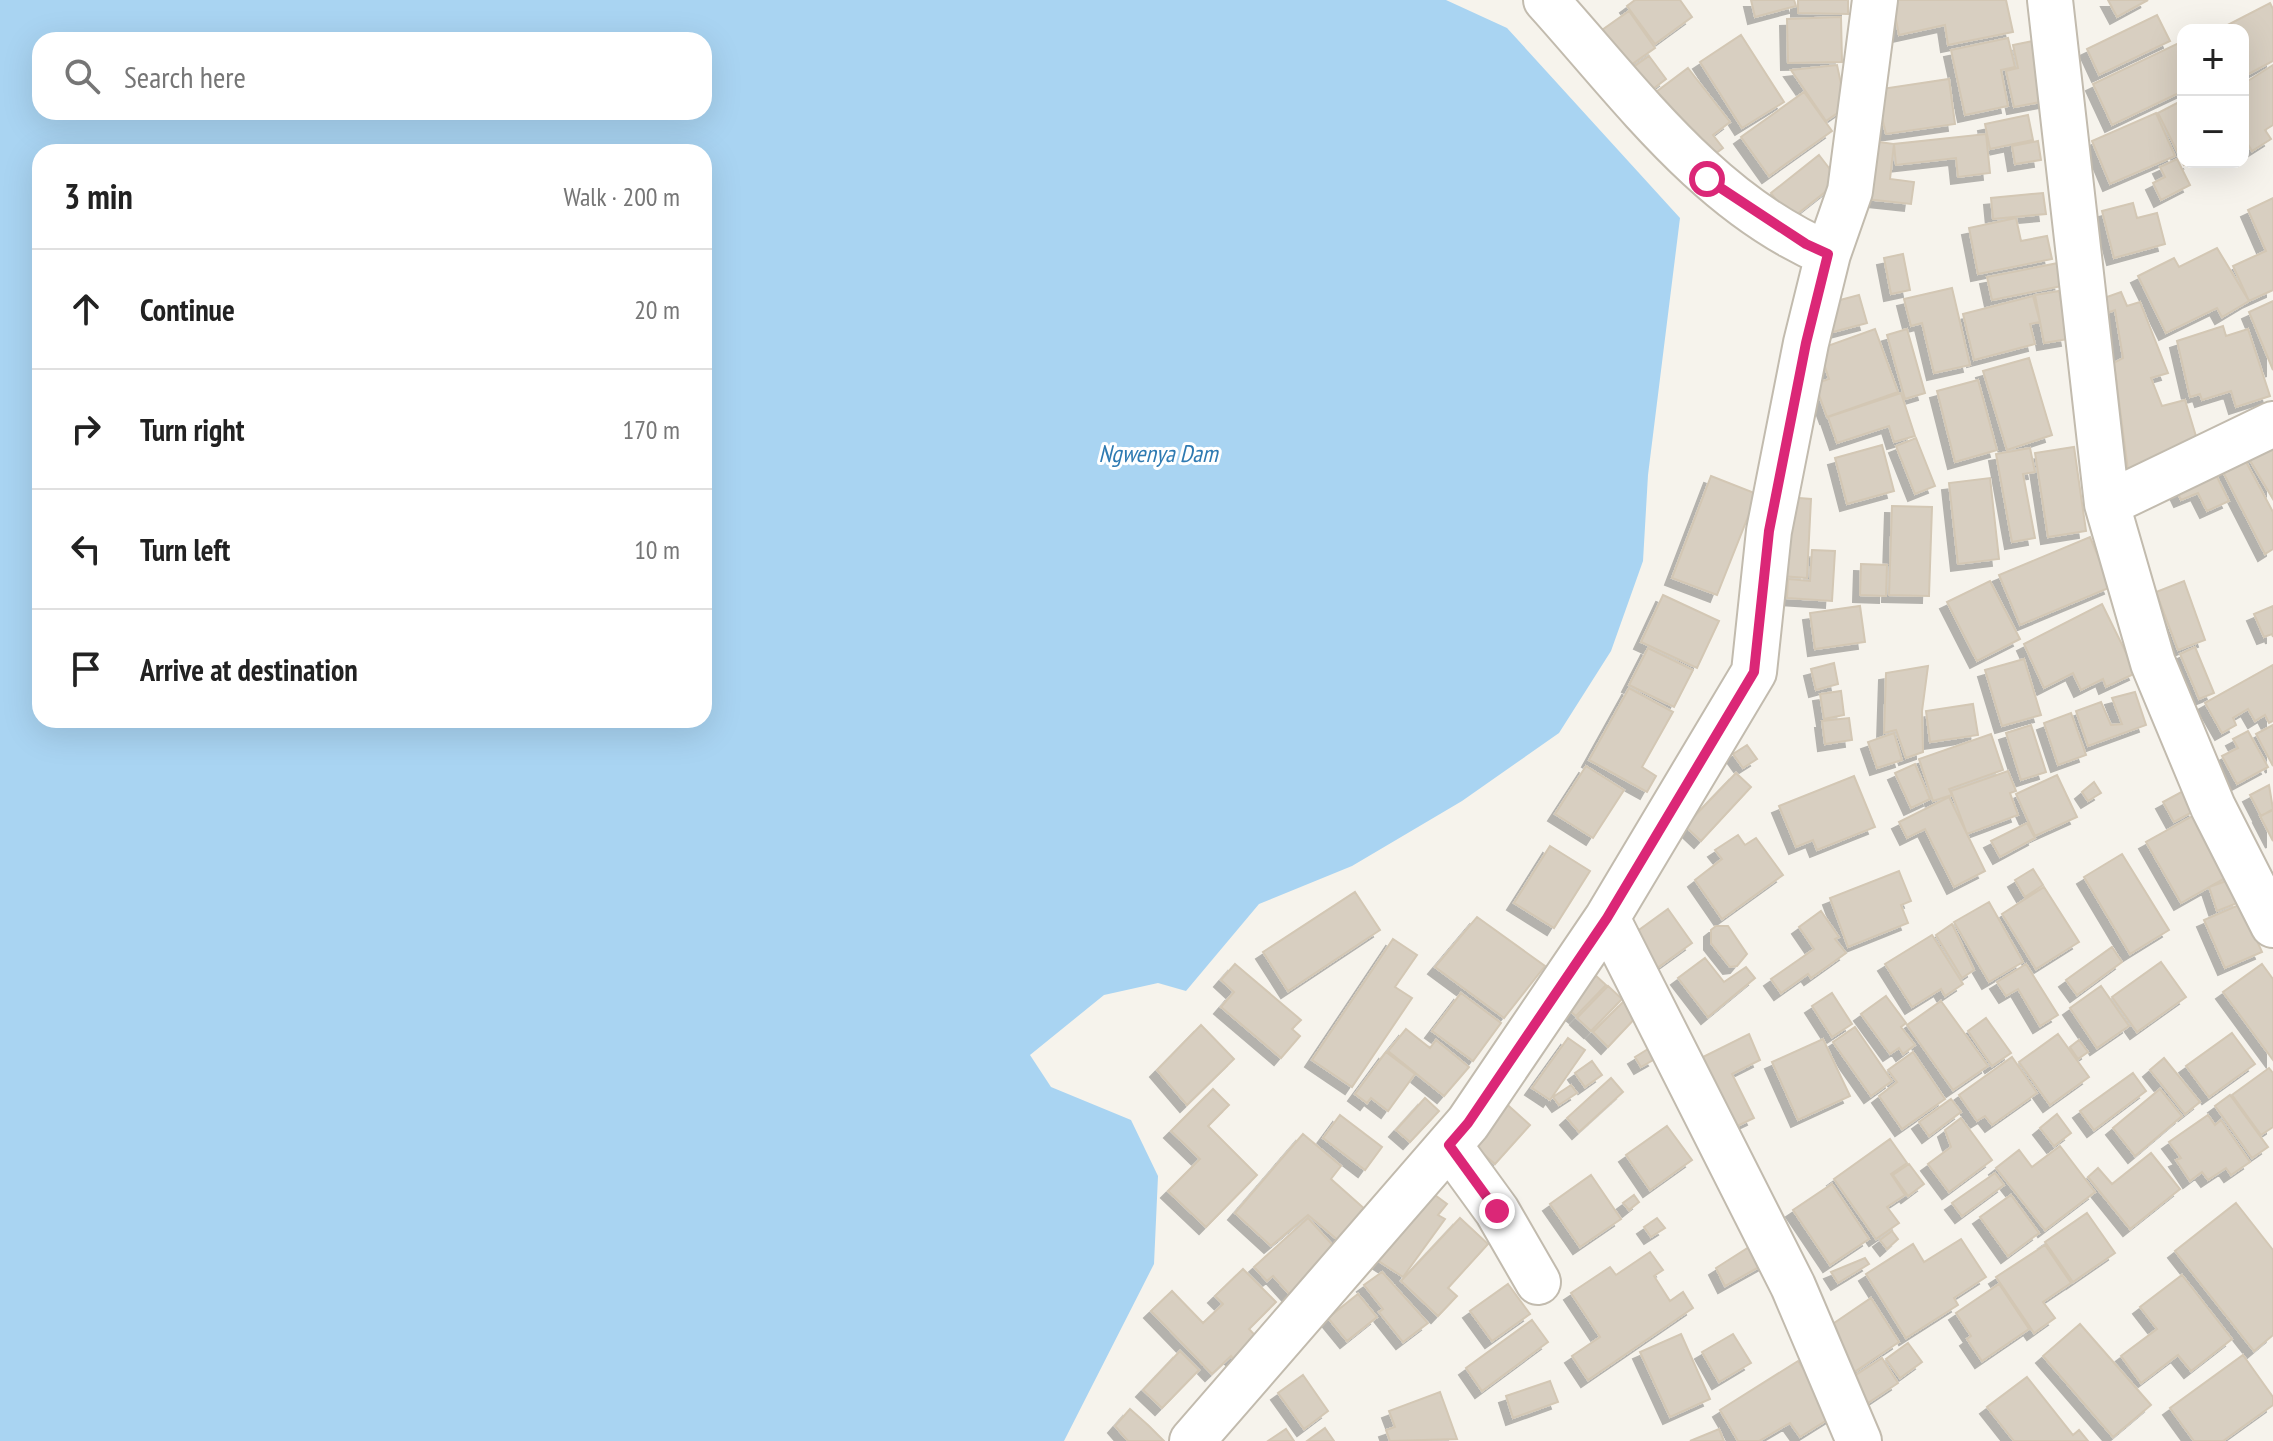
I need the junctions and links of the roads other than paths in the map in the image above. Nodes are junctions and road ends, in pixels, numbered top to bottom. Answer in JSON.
{"nodes":[{"id":1,"x":1546,"y":0,"type":"edge"},
{"id":2,"x":1875,"y":0,"type":"edge"},
{"id":3,"x":2050,"y":0,"type":"edge"},
{"id":4,"x":1828,"y":254,"type":"junction"},
{"id":5,"x":2273,"y":424,"type":"edge"},
{"id":6,"x":2107,"y":504,"type":"junction"},
{"id":7,"x":2263,"y":878,"type":"edge"},
{"id":8,"x":1607,"y":918,"type":"junction"},
{"id":9,"x":2273,"y":925,"type":"edge"},
{"id":10,"x":1449,"y":1145,"type":"junction"},
{"id":11,"x":1538,"y":1282,"type":"dead end"},
{"id":12,"x":1192,"y":1441,"type":"edge"},
{"id":13,"x":1859,"y":1441,"type":"edge"}],
"edges":[{"from":1,"to":4,"type":"street"},
{"from":2,"to":4,"type":"street"},
{"from":3,"to":6,"type":"street"},
{"from":4,"to":8,"type":"street"},
{"from":5,"to":6,"type":"street"},
{"from":6,"to":7,"type":"street"},
{"from":7,"to":9,"type":"street"},
{"from":8,"to":10,"type":"street"},
{"from":8,"to":13,"type":"street"},
{"from":10,"to":11,"type":"street"},
{"from":10,"to":12,"type":"street"}]}
